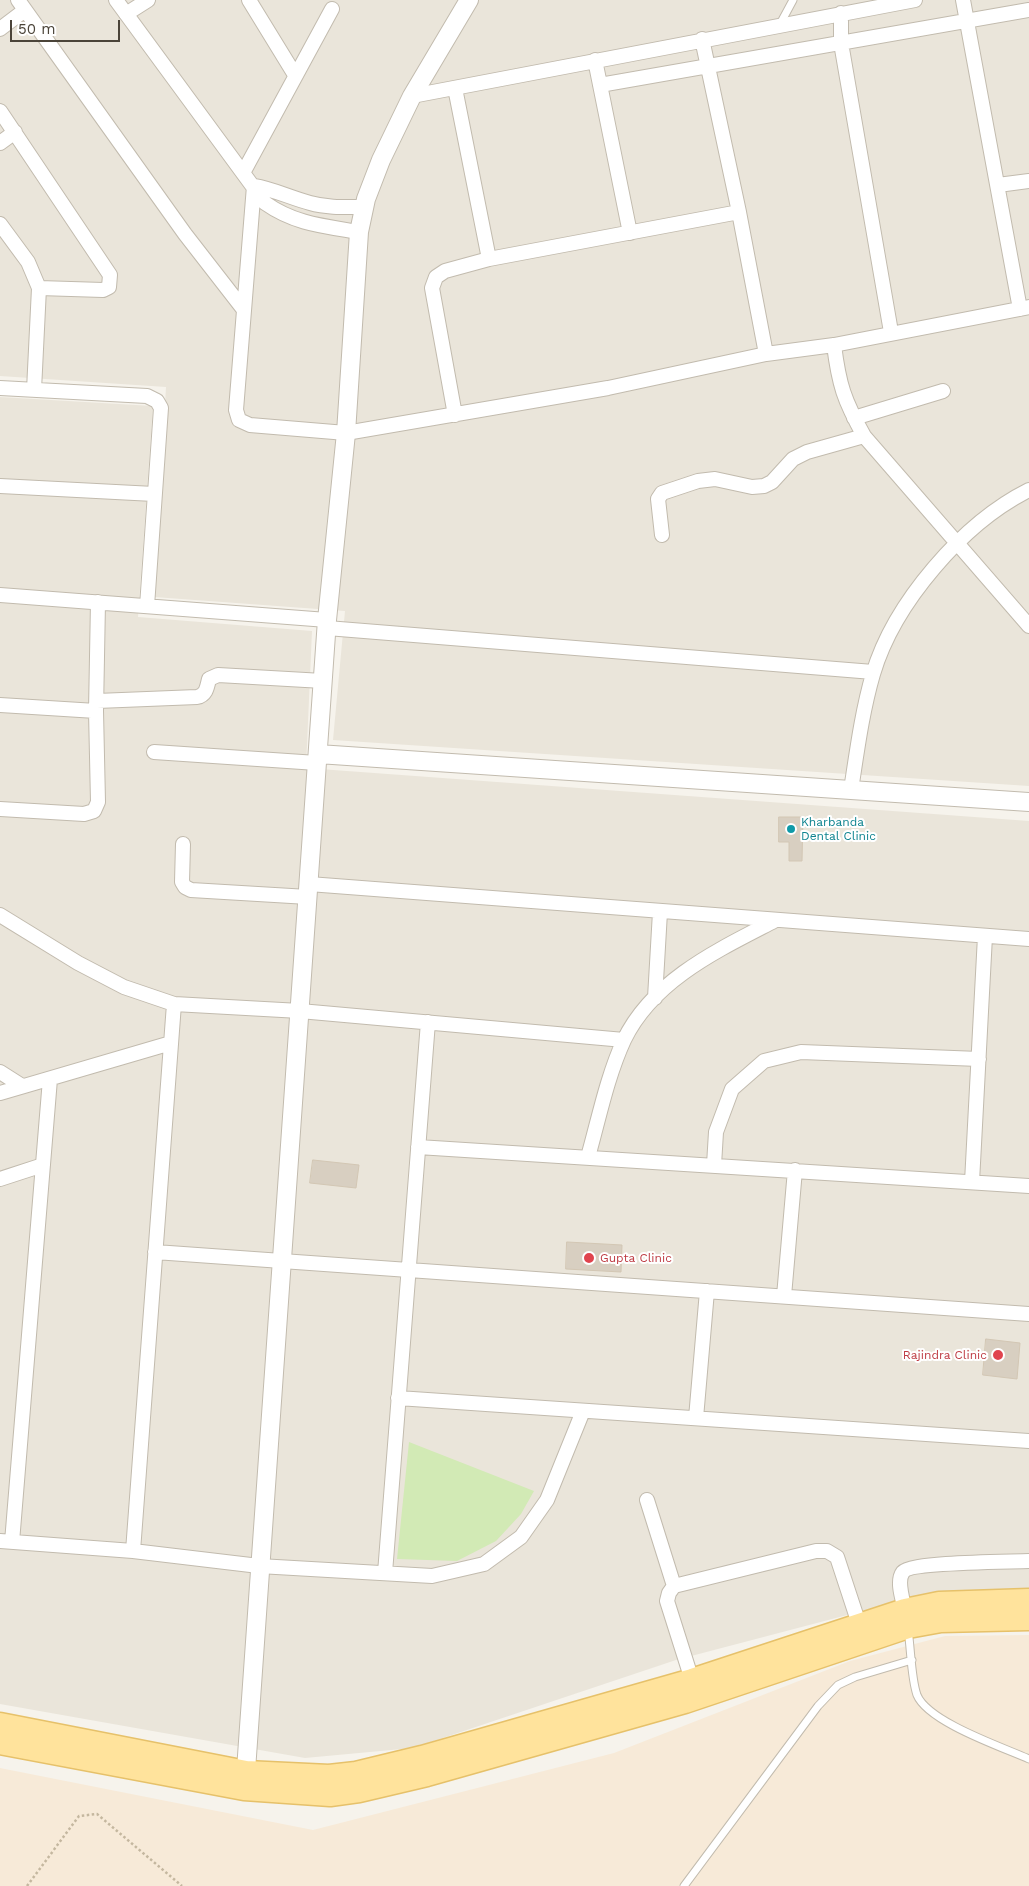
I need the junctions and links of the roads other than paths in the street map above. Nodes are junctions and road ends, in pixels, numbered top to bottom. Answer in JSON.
{"nodes":[{"id":1,"x":116,"y":0,"type":"edge"},
{"id":2,"x":148,"y":0,"type":"edge"},
{"id":3,"x":249,"y":0,"type":"edge"},
{"id":4,"x":469,"y":0,"type":"edge"},
{"id":5,"x":793,"y":0,"type":"edge"},
{"id":6,"x":915,"y":0,"type":"edge"},
{"id":7,"x":963,"y":0,"type":"edge"},
{"id":8,"x":21,"y":5,"type":"edge"},
{"id":9,"x":332,"y":9,"type":"dead end"},
{"id":10,"x":1029,"y":10,"type":"edge"},
{"id":11,"x":841,"y":13,"type":"junction"},
{"id":12,"x":126,"y":14,"type":"junction"},
{"id":13,"x":967,"y":21,"type":"junction"},
{"id":14,"x":779,"y":27,"type":"junction"},
{"id":15,"x":0,"y":29,"type":"edge"},
{"id":16,"x":702,"y":40,"type":"junction"},
{"id":17,"x":841,"y":43,"type":"junction"},
{"id":18,"x":595,"y":60,"type":"junction"},
{"id":19,"x":708,"y":66,"type":"junction"},
{"id":20,"x":296,"y":75,"type":"junction"},
{"id":21,"x":600,"y":85,"type":"junction"},
{"id":22,"x":455,"y":88,"type":"junction"},
{"id":23,"x":412,"y":96,"type":"junction"},
{"id":24,"x":0,"y":111,"type":"edge"},
{"id":25,"x":15,"y":132,"type":"junction"},
{"id":26,"x":0,"y":143,"type":"edge"},
{"id":27,"x":243,"y":173,"type":"junction"},
{"id":28,"x":1029,"y":181,"type":"edge"},
{"id":29,"x":998,"y":185,"type":"junction"},
{"id":30,"x":254,"y":186,"type":"junction"},
{"id":31,"x":364,"y":206,"type":"junction"},
{"id":32,"x":335,"y":208,"type":"junction"},
{"id":33,"x":739,"y":212,"type":"junction"},
{"id":34,"x":0,"y":224,"type":"edge"},
{"id":35,"x":330,"y":227,"type":"junction"},
{"id":36,"x":359,"y":232,"type":"junction"},
{"id":37,"x":630,"y":233,"type":"junction"},
{"id":38,"x":489,"y":260,"type":"junction"},
{"id":39,"x":39,"y":288,"type":"junction"},
{"id":40,"x":1025,"y":308,"type":"edge"},
{"id":41,"x":244,"y":310,"type":"junction"},
{"id":42,"x":891,"y":332,"type":"junction"},
{"id":43,"x":834,"y":344,"type":"junction"},
{"id":44,"x":766,"y":354,"type":"junction"},
{"id":45,"x":0,"y":388,"type":"edge"},
{"id":46,"x":34,"y":390,"type":"junction"},
{"id":47,"x":942,"y":391,"type":"dead end"},
{"id":48,"x":455,"y":415,"type":"junction"},
{"id":49,"x":854,"y":418,"type":"junction"},
{"id":50,"x":346,"y":433,"type":"junction"},
{"id":51,"x":864,"y":436,"type":"junction"},
{"id":52,"x":0,"y":486,"type":"edge"},
{"id":53,"x":1029,"y":490,"type":"edge"},
{"id":54,"x":154,"y":494,"type":"junction"},
{"id":55,"x":662,"y":535,"type":"dead end"},
{"id":56,"x":956,"y":542,"type":"junction"},
{"id":57,"x":0,"y":595,"type":"edge"},
{"id":58,"x":98,"y":602,"type":"junction"},
{"id":59,"x":147,"y":606,"type":"junction"},
{"id":60,"x":327,"y":624,"type":"junction"},
{"id":61,"x":1029,"y":626,"type":"edge"},
{"id":62,"x":873,"y":672,"type":"junction"},
{"id":63,"x":323,"y":681,"type":"junction"},
{"id":64,"x":0,"y":705,"type":"edge"},
{"id":65,"x":96,"y":706,"type":"junction"},
{"id":66,"x":154,"y":752,"type":"dead end"},
{"id":67,"x":318,"y":759,"type":"junction"},
{"id":68,"x":851,"y":790,"type":"junction"},
{"id":69,"x":1029,"y":802,"type":"edge"},
{"id":70,"x":0,"y":809,"type":"edge"},
{"id":71,"x":183,"y":844,"type":"dead end"},
{"id":72,"x":308,"y":890,"type":"junction"},
{"id":73,"x":660,"y":912,"type":"junction"},
{"id":74,"x":0,"y":915,"type":"edge"},
{"id":75,"x":775,"y":921,"type":"junction"},
{"id":76,"x":985,"y":936,"type":"junction"},
{"id":77,"x":1029,"y":939,"type":"edge"},
{"id":78,"x":655,"y":998,"type":"junction"},
{"id":79,"x":174,"y":1004,"type":"junction"},
{"id":80,"x":300,"y":1011,"type":"junction"},
{"id":81,"x":428,"y":1022,"type":"junction"},
{"id":82,"x":624,"y":1040,"type":"junction"},
{"id":83,"x":171,"y":1043,"type":"junction"},
{"id":84,"x":979,"y":1059,"type":"junction"},
{"id":85,"x":0,"y":1072,"type":"edge"},
{"id":86,"x":50,"y":1078,"type":"junction"},
{"id":87,"x":22,"y":1086,"type":"junction"},
{"id":88,"x":0,"y":1093,"type":"edge"},
{"id":89,"x":418,"y":1146,"type":"junction"},
{"id":90,"x":588,"y":1157,"type":"junction"},
{"id":91,"x":43,"y":1165,"type":"junction"},
{"id":92,"x":714,"y":1165,"type":"junction"},
{"id":93,"x":794,"y":1170,"type":"junction"},
{"id":94,"x":0,"y":1179,"type":"edge"},
{"id":95,"x":972,"y":1182,"type":"junction"},
{"id":96,"x":1029,"y":1186,"type":"edge"},
{"id":97,"x":155,"y":1252,"type":"junction"},
{"id":98,"x":282,"y":1261,"type":"junction"},
{"id":99,"x":408,"y":1270,"type":"junction"},
{"id":100,"x":707,"y":1291,"type":"junction"},
{"id":101,"x":784,"y":1296,"type":"junction"},
{"id":102,"x":1029,"y":1314,"type":"edge"},
{"id":103,"x":398,"y":1398,"type":"junction"},
{"id":104,"x":583,"y":1411,"type":"junction"},
{"id":105,"x":696,"y":1418,"type":"junction"},
{"id":106,"x":1029,"y":1441,"type":"edge"},
{"id":107,"x":647,"y":1500,"type":"dead end"},
{"id":108,"x":6,"y":1542,"type":"edge"},
{"id":109,"x":133,"y":1551,"type":"junction"},
{"id":110,"x":1029,"y":1561,"type":"edge"},
{"id":111,"x":259,"y":1566,"type":"junction"},
{"id":112,"x":385,"y":1574,"type":"junction"},
{"id":113,"x":674,"y":1586,"type":"junction"},
{"id":114,"x":1029,"y":1600,"type":"edge"},
{"id":115,"x":907,"y":1618,"type":"junction"},
{"id":116,"x":1029,"y":1619,"type":"edge"},
{"id":117,"x":860,"y":1624,"type":"junction"},
{"id":118,"x":912,"y":1660,"type":"junction"},
{"id":119,"x":686,"y":1688,"type":"junction"},
{"id":120,"x":0,"y":1724,"type":"edge"},
{"id":121,"x":0,"y":1743,"type":"edge"},
{"id":122,"x":1029,"y":1759,"type":"edge"},
{"id":123,"x":245,"y":1780,"type":"junction"},
{"id":124,"x":684,"y":1886,"type":"edge"}],
"edges":[{"from":1,"to":12,"type":"street"},
{"from":2,"to":12,"type":"street"},
{"from":3,"to":20,"type":"street"},
{"from":4,"to":23,"type":"street"},
{"from":5,"to":14,"type":"lane"},
{"from":6,"to":11,"type":"street"},
{"from":7,"to":13,"type":"street"},
{"from":8,"to":15,"type":"street"},
{"from":8,"to":41,"type":"street"},
{"from":9,"to":20,"type":"street"},
{"from":10,"to":13,"type":"street"},
{"from":11,"to":14,"type":"street"},
{"from":11,"to":17,"type":"street"},
{"from":12,"to":27,"type":"street"},
{"from":13,"to":17,"type":"street"},
{"from":13,"to":29,"type":"street"},
{"from":14,"to":16,"type":"street"},
{"from":16,"to":18,"type":"street"},
{"from":16,"to":19,"type":"street"},
{"from":17,"to":19,"type":"street"},
{"from":17,"to":42,"type":"street"},
{"from":18,"to":21,"type":"street"},
{"from":18,"to":22,"type":"street"},
{"from":19,"to":21,"type":"street"},
{"from":19,"to":33,"type":"street"},
{"from":20,"to":27,"type":"street"},
{"from":21,"to":37,"type":"street"},
{"from":22,"to":23,"type":"street"},
{"from":22,"to":38,"type":"street"},
{"from":23,"to":31,"type":"street"},
{"from":24,"to":25,"type":"street"},
{"from":25,"to":26,"type":"street"},
{"from":25,"to":39,"type":"street"},
{"from":27,"to":30,"type":"street"},
{"from":28,"to":29,"type":"street"},
{"from":29,"to":40,"type":"street"},
{"from":30,"to":32,"type":"street"},
{"from":30,"to":35,"type":"street"},
{"from":30,"to":41,"type":"street"},
{"from":31,"to":32,"type":"street"},
{"from":31,"to":36,"type":"street"},
{"from":32,"to":35,"type":"street"},
{"from":33,"to":37,"type":"street"},
{"from":33,"to":44,"type":"street"},
{"from":34,"to":39,"type":"street"},
{"from":35,"to":36,"type":"street"},
{"from":36,"to":50,"type":"street"},
{"from":37,"to":38,"type":"street"},
{"from":38,"to":48,"type":"street"},
{"from":39,"to":46,"type":"street"},
{"from":40,"to":42,"type":"street"},
{"from":41,"to":50,"type":"street"},
{"from":42,"to":43,"type":"street"},
{"from":43,"to":44,"type":"street"},
{"from":43,"to":49,"type":"street"},
{"from":44,"to":48,"type":"street"},
{"from":45,"to":46,"type":"street"},
{"from":46,"to":54,"type":"street"},
{"from":47,"to":49,"type":"street"},
{"from":48,"to":50,"type":"street"},
{"from":49,"to":51,"type":"street"},
{"from":50,"to":60,"type":"street"},
{"from":51,"to":55,"type":"street"},
{"from":51,"to":56,"type":"street"},
{"from":52,"to":54,"type":"street"},
{"from":53,"to":56,"type":"street"},
{"from":54,"to":59,"type":"street"},
{"from":56,"to":61,"type":"street"},
{"from":56,"to":62,"type":"street"},
{"from":57,"to":58,"type":"street"},
{"from":58,"to":59,"type":"street"},
{"from":58,"to":65,"type":"street"},
{"from":59,"to":60,"type":"street"},
{"from":60,"to":62,"type":"street"},
{"from":60,"to":63,"type":"street"},
{"from":62,"to":68,"type":"street"},
{"from":63,"to":65,"type":"street"},
{"from":63,"to":67,"type":"street"},
{"from":64,"to":65,"type":"street"},
{"from":65,"to":70,"type":"street"},
{"from":66,"to":67,"type":"street"},
{"from":67,"to":68,"type":"street"},
{"from":67,"to":72,"type":"street"},
{"from":68,"to":69,"type":"street"},
{"from":71,"to":72,"type":"street"},
{"from":72,"to":73,"type":"street"},
{"from":72,"to":80,"type":"street"},
{"from":73,"to":75,"type":"street"},
{"from":73,"to":78,"type":"street"},
{"from":74,"to":79,"type":"street"},
{"from":75,"to":76,"type":"street"},
{"from":75,"to":78,"type":"street"},
{"from":76,"to":77,"type":"street"},
{"from":76,"to":84,"type":"street"},
{"from":78,"to":82,"type":"street"},
{"from":79,"to":80,"type":"street"},
{"from":79,"to":83,"type":"street"},
{"from":80,"to":81,"type":"street"},
{"from":80,"to":98,"type":"street"},
{"from":81,"to":82,"type":"street"},
{"from":81,"to":89,"type":"street"},
{"from":82,"to":90,"type":"street"},
{"from":83,"to":86,"type":"street"},
{"from":83,"to":97,"type":"street"},
{"from":84,"to":92,"type":"street"},
{"from":84,"to":95,"type":"street"},
{"from":85,"to":87,"type":"street"},
{"from":86,"to":87,"type":"street"},
{"from":86,"to":91,"type":"street"},
{"from":87,"to":88,"type":"street"},
{"from":89,"to":90,"type":"street"},
{"from":89,"to":99,"type":"street"},
{"from":90,"to":92,"type":"street"},
{"from":91,"to":94,"type":"street"},
{"from":91,"to":108,"type":"street"},
{"from":92,"to":93,"type":"street"},
{"from":93,"to":95,"type":"street"},
{"from":93,"to":101,"type":"street"},
{"from":95,"to":96,"type":"street"},
{"from":97,"to":98,"type":"street"},
{"from":97,"to":109,"type":"street"},
{"from":98,"to":99,"type":"street"},
{"from":98,"to":111,"type":"street"},
{"from":99,"to":100,"type":"street"},
{"from":99,"to":103,"type":"street"},
{"from":100,"to":101,"type":"street"},
{"from":100,"to":105,"type":"street"},
{"from":101,"to":102,"type":"street"},
{"from":103,"to":104,"type":"street"},
{"from":103,"to":112,"type":"street"},
{"from":104,"to":105,"type":"street"},
{"from":104,"to":112,"type":"street"},
{"from":105,"to":106,"type":"street"},
{"from":107,"to":113,"type":"street"},
{"from":108,"to":109,"type":"street"},
{"from":109,"to":111,"type":"street"},
{"from":110,"to":115,"type":"street"},
{"from":111,"to":112,"type":"street"},
{"from":111,"to":123,"type":"street"},
{"from":113,"to":117,"type":"street"},
{"from":113,"to":119,"type":"street"},
{"from":114,"to":115,"type":"main road"},
{"from":115,"to":116,"type":"main road"},
{"from":115,"to":117,"type":"main road"},
{"from":115,"to":118,"type":"lane"},
{"from":115,"to":119,"type":"main road"},
{"from":117,"to":119,"type":"main road"},
{"from":118,"to":122,"type":"lane"},
{"from":118,"to":124,"type":"lane"},
{"from":119,"to":123,"type":"main road"},
{"from":120,"to":123,"type":"main road"},
{"from":121,"to":123,"type":"main road"}]}
